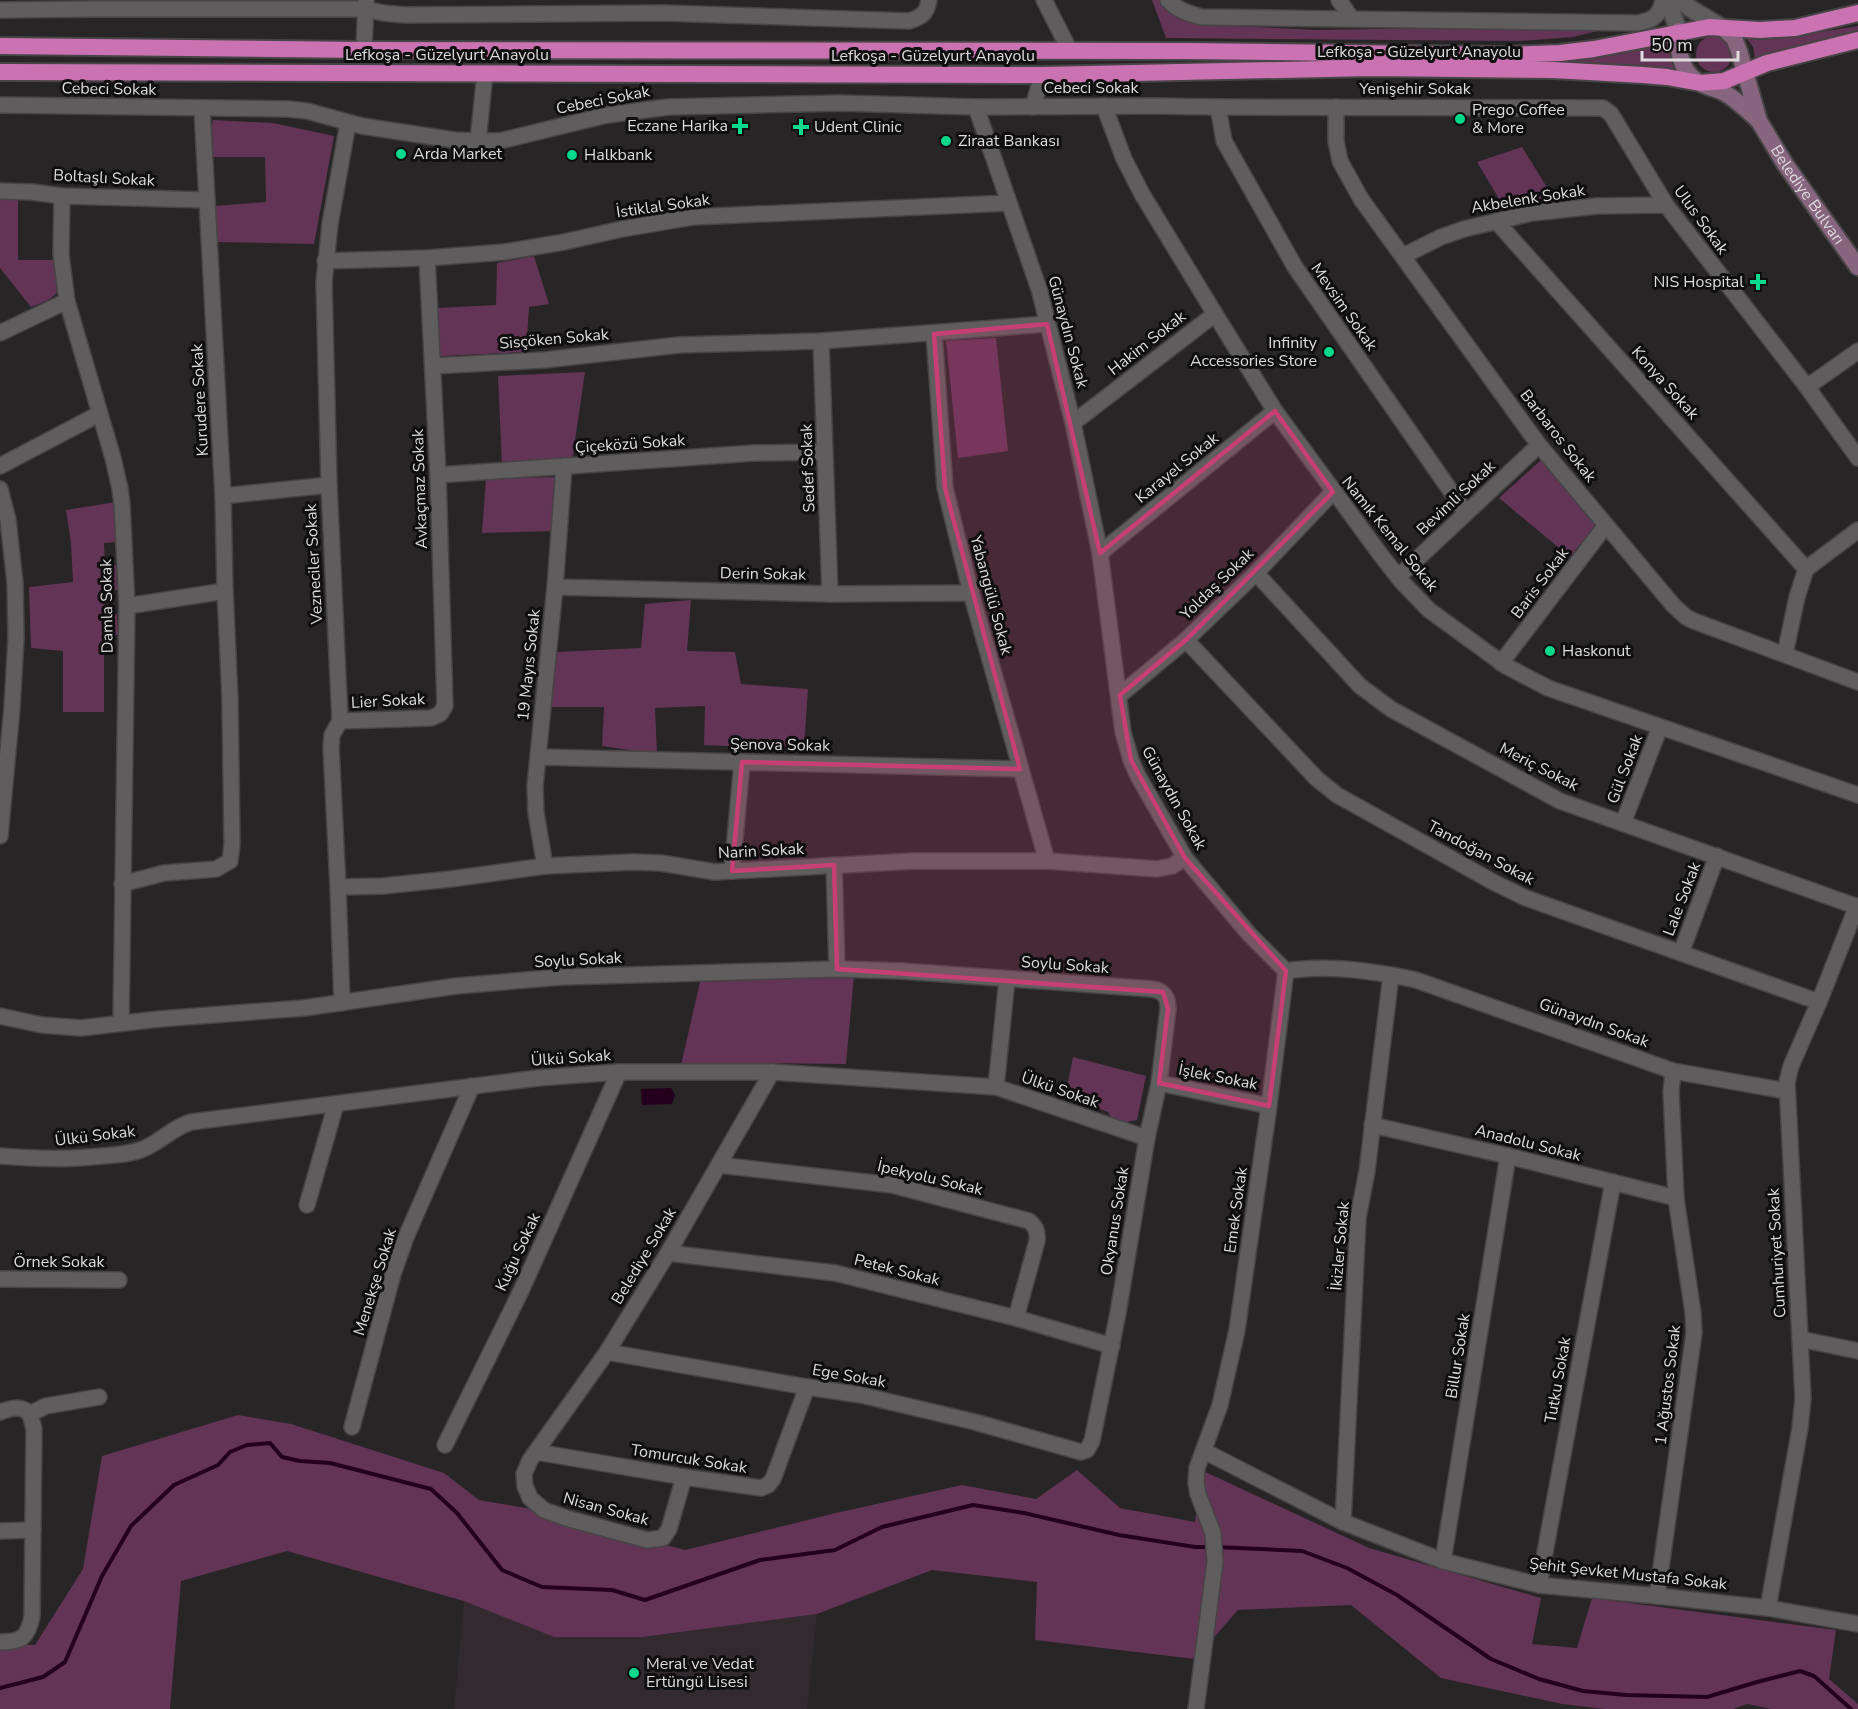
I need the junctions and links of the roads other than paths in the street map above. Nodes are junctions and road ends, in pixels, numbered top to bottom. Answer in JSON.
{"nodes":[{"id":1,"x":929,"y":0,"type":"edge"},
{"id":2,"x":1044,"y":0,"type":"edge"},
{"id":3,"x":1168,"y":0,"type":"edge"},
{"id":4,"x":1339,"y":0,"type":"edge"},
{"id":5,"x":1665,"y":0,"type":"edge"},
{"id":6,"x":1680,"y":0,"type":"edge"},
{"id":7,"x":90,"y":4,"type":"edge"},
{"id":8,"x":366,"y":5,"type":"edge"},
{"id":9,"x":0,"y":10,"type":"edge"},
{"id":10,"x":1858,"y":13,"type":"edge"},
{"id":11,"x":1351,"y":18,"type":"junction"},
{"id":12,"x":1723,"y":28,"type":"junction"},
{"id":13,"x":1679,"y":32,"type":"junction"},
{"id":14,"x":1858,"y":40,"type":"edge"},
{"id":15,"x":0,"y":46,"type":"edge"},
{"id":16,"x":364,"y":50,"type":"junction"},
{"id":17,"x":1070,"y":51,"type":"junction"},
{"id":18,"x":0,"y":72,"type":"edge"},
{"id":19,"x":1744,"y":72,"type":"junction"},
{"id":20,"x":485,"y":73,"type":"junction"},
{"id":21,"x":1041,"y":75,"type":"junction"},
{"id":22,"x":1700,"y":83,"type":"junction"},
{"id":23,"x":0,"y":105,"type":"edge"},
{"id":24,"x":1033,"y":106,"type":"junction"},
{"id":25,"x":1104,"y":106,"type":"junction"},
{"id":26,"x":976,"y":107,"type":"junction"},
{"id":27,"x":1218,"y":107,"type":"junction"},
{"id":28,"x":1336,"y":107,"type":"junction"},
{"id":29,"x":202,"y":108,"type":"junction"},
{"id":30,"x":1610,"y":113,"type":"joint"},
{"id":31,"x":1759,"y":121,"type":"junction"},
{"id":32,"x":348,"y":123,"type":"junction"},
{"id":33,"x":478,"y":141,"type":"junction"},
{"id":34,"x":0,"y":191,"type":"edge"},
{"id":35,"x":62,"y":196,"type":"junction"},
{"id":36,"x":207,"y":200,"type":"junction"},
{"id":37,"x":1009,"y":203,"type":"junction"},
{"id":38,"x":1666,"y":205,"type":"junction"},
{"id":39,"x":1496,"y":221,"type":"junction"},
{"id":40,"x":1403,"y":256,"type":"junction"},
{"id":41,"x":427,"y":258,"type":"junction"},
{"id":42,"x":325,"y":261,"type":"junction"},
{"id":43,"x":1858,"y":267,"type":"edge"},
{"id":44,"x":67,"y":301,"type":"junction"},
{"id":45,"x":1215,"y":314,"type":"junction"},
{"id":46,"x":1047,"y":324,"type":"junction"},
{"id":47,"x":0,"y":333,"type":"edge"},
{"id":48,"x":934,"y":334,"type":"junction"},
{"id":49,"x":820,"y":341,"type":"junction"},
{"id":50,"x":1858,"y":351,"type":"edge"},
{"id":51,"x":433,"y":366,"type":"junction"},
{"id":52,"x":1807,"y":387,"type":"junction"},
{"id":53,"x":1275,"y":411,"type":"junction"},
{"id":54,"x":99,"y":414,"type":"junction"},
{"id":55,"x":1073,"y":423,"type":"junction"},
{"id":56,"x":1539,"y":445,"type":"junction"},
{"id":57,"x":825,"y":452,"type":"junction"},
{"id":58,"x":1858,"y":458,"type":"edge"},
{"id":59,"x":0,"y":465,"type":"edge"},
{"id":60,"x":564,"y":466,"type":"junction"},
{"id":61,"x":438,"y":475,"type":"junction"},
{"id":62,"x":329,"y":486,"type":"junction"},
{"id":63,"x":0,"y":489,"type":"edge"},
{"id":64,"x":1333,"y":492,"type":"junction"},
{"id":65,"x":223,"y":496,"type":"junction"},
{"id":66,"x":1466,"y":513,"type":"junction"},
{"id":67,"x":1606,"y":525,"type":"junction"},
{"id":68,"x":1858,"y":530,"type":"edge"},
{"id":69,"x":1100,"y":553,"type":"junction"},
{"id":70,"x":1806,"y":569,"type":"junction"},
{"id":71,"x":1256,"y":573,"type":"junction"},
{"id":72,"x":1398,"y":577,"type":"junction"},
{"id":73,"x":555,"y":587,"type":"junction"},
{"id":74,"x":225,"y":591,"type":"junction"},
{"id":75,"x":971,"y":593,"type":"junction"},
{"id":76,"x":830,"y":594,"type":"junction"},
{"id":77,"x":127,"y":606,"type":"junction"},
{"id":78,"x":1186,"y":640,"type":"junction"},
{"id":79,"x":1785,"y":654,"type":"junction"},
{"id":80,"x":1502,"y":663,"type":"junction"},
{"id":81,"x":1858,"y":682,"type":"edge"},
{"id":82,"x":1120,"y":695,"type":"junction"},
{"id":83,"x":438,"y":716,"type":"joint"},
{"id":84,"x":340,"y":721,"type":"junction"},
{"id":85,"x":1660,"y":728,"type":"junction"},
{"id":86,"x":538,"y":757,"type":"junction"},
{"id":87,"x":742,"y":762,"type":"junction"},
{"id":88,"x":1020,"y":769,"type":"junction"},
{"id":89,"x":1858,"y":795,"type":"edge"},
{"id":90,"x":1623,"y":823,"type":"junction"},
{"id":91,"x":0,"y":836,"type":"edge"},
{"id":92,"x":1717,"y":856,"type":"junction"},
{"id":93,"x":1185,"y":858,"type":"junction"},
{"id":94,"x":1047,"y":861,"type":"junction"},
{"id":95,"x":834,"y":865,"type":"junction"},
{"id":96,"x":545,"y":866,"type":"junction"},
{"id":97,"x":732,"y":871,"type":"junction"},
{"id":98,"x":122,"y":884,"type":"junction"},
{"id":99,"x":338,"y":887,"type":"junction"},
{"id":100,"x":1857,"y":907,"type":"edge"},
{"id":101,"x":1681,"y":953,"type":"junction"},
{"id":102,"x":837,"y":969,"type":"junction"},
{"id":103,"x":1286,"y":971,"type":"junction"},
{"id":104,"x":1391,"y":975,"type":"junction"},
{"id":105,"x":1007,"y":979,"type":"junction"},
{"id":106,"x":1161,"y":991,"type":"joint"},
{"id":107,"x":1819,"y":1002,"type":"junction"},
{"id":108,"x":342,"y":1003,"type":"junction"},
{"id":109,"x":0,"y":1016,"type":"edge"},
{"id":110,"x":121,"y":1023,"type":"junction"},
{"id":111,"x":1673,"y":1071,"type":"junction"},
{"id":112,"x":620,"y":1072,"type":"junction"},
{"id":113,"x":772,"y":1072,"type":"junction"},
{"id":114,"x":1159,"y":1083,"type":"junction"},
{"id":115,"x":472,"y":1086,"type":"junction"},
{"id":116,"x":996,"y":1087,"type":"junction"},
{"id":117,"x":1787,"y":1091,"type":"junction"},
{"id":118,"x":336,"y":1104,"type":"junction"},
{"id":119,"x":1269,"y":1106,"type":"junction"},
{"id":120,"x":1372,"y":1125,"type":"junction"},
{"id":121,"x":1147,"y":1138,"type":"junction"},
{"id":122,"x":0,"y":1156,"type":"edge"},
{"id":123,"x":1508,"y":1156,"type":"junction"},
{"id":124,"x":719,"y":1165,"type":"junction"},
{"id":125,"x":1613,"y":1182,"type":"junction"},
{"id":126,"x":1676,"y":1198,"type":"junction"},
{"id":127,"x":307,"y":1205,"type":"dead end"},
{"id":128,"x":668,"y":1253,"type":"junction"},
{"id":129,"x":0,"y":1279,"type":"edge"},
{"id":130,"x":119,"y":1280,"type":"dead end"},
{"id":131,"x":1016,"y":1318,"type":"junction"},
{"id":132,"x":1800,"y":1339,"type":"junction"},
{"id":133,"x":1112,"y":1346,"type":"junction"},
{"id":134,"x":1858,"y":1351,"type":"edge"},
{"id":135,"x":607,"y":1352,"type":"junction"},
{"id":136,"x":807,"y":1387,"type":"junction"},
{"id":137,"x":99,"y":1397,"type":"dead end"},
{"id":138,"x":0,"y":1412,"type":"edge"},
{"id":139,"x":30,"y":1414,"type":"junction"},
{"id":140,"x":352,"y":1427,"type":"dead end"},
{"id":141,"x":445,"y":1445,"type":"dead end"},
{"id":142,"x":1204,"y":1451,"type":"junction"},
{"id":143,"x":536,"y":1452,"type":"junction"},
{"id":144,"x":1081,"y":1452,"type":"joint"},
{"id":145,"x":684,"y":1477,"type":"junction"},
{"id":146,"x":1343,"y":1522,"type":"junction"},
{"id":147,"x":33,"y":1530,"type":"junction"},
{"id":148,"x":0,"y":1531,"type":"edge"},
{"id":149,"x":1443,"y":1561,"type":"junction"},
{"id":150,"x":1539,"y":1585,"type":"junction"},
{"id":151,"x":1657,"y":1596,"type":"junction"},
{"id":152,"x":1768,"y":1608,"type":"junction"},
{"id":153,"x":1858,"y":1624,"type":"edge"},
{"id":154,"x":0,"y":1642,"type":"edge"},
{"id":155,"x":1197,"y":1709,"type":"edge"}],
"edges":[{"from":1,"to":8,"type":"street"},
{"from":2,"to":17,"type":"street"},
{"from":3,"to":11,"type":"street"},
{"from":4,"to":11,"type":"street"},
{"from":5,"to":11,"type":"street"},
{"from":5,"to":13,"type":"street"},
{"from":6,"to":12,"type":"street"},
{"from":7,"to":8,"type":"street"},
{"from":7,"to":9,"type":"street"},
{"from":8,"to":16,"type":"street"},
{"from":10,"to":12,"type":"highway","name":"Lefkoşa - Güzelyurt Anayolu"},
{"from":12,"to":13,"type":"highway","name":"Lefkoşa - Güzelyurt Anayolu"},
{"from":12,"to":19,"type":"main road","name":"Belediye Bulvarı"},
{"from":13,"to":17,"type":"highway","name":"Lefkoşa - Güzelyurt Anayolu"},
{"from":13,"to":22,"type":"main road","name":"Belediye Bulvarı"},
{"from":14,"to":19,"type":"highway","name":"Lefkoşa - Güzelyurt Anayolu"},
{"from":15,"to":16,"type":"highway","name":"Lefkoşa - Güzelyurt Anayolu"},
{"from":16,"to":17,"type":"highway","name":"Lefkoşa - Güzelyurt Anayolu"},
{"from":18,"to":20,"type":"highway","name":"Lefkoşa - Güzelyurt Anayolu"},
{"from":19,"to":22,"type":"highway","name":"Lefkoşa - Güzelyurt Anayolu"},
{"from":19,"to":31,"type":"main road","name":"Belediye Bulvarı"},
{"from":20,"to":21,"type":"highway","name":"Lefkoşa - Güzelyurt Anayolu"},
{"from":20,"to":33,"type":"street"},
{"from":21,"to":22,"type":"highway","name":"Lefkoşa - Güzelyurt Anayolu"},
{"from":21,"to":24,"type":"street"},
{"from":22,"to":31,"type":"main road","name":"Belediye Bulvarı"},
{"from":23,"to":29,"type":"street","name":"Cebeci Sokak"},
{"from":24,"to":25,"type":"street","name":"Cebeci Sokak"},
{"from":24,"to":26,"type":"street","name":"Cebeci Sokak"},
{"from":25,"to":27,"type":"street","name":"Cebeci Sokak"},
{"from":25,"to":45,"type":"street","name":"Namık Kemal Sokak"},
{"from":26,"to":33,"type":"street","name":"Cebeci Sokak"},
{"from":26,"to":37,"type":"street","name":"Günaydın Sokak"},
{"from":27,"to":28,"type":"street","name":"Yenişehir Sokak"},
{"from":27,"to":66,"type":"street","name":"Mevsim Sokak"},
{"from":28,"to":30,"type":"street","name":"Yenişehir Sokak"},
{"from":28,"to":40,"type":"street","name":"Barbaros Sokak"},
{"from":29,"to":32,"type":"street","name":"Cebeci Sokak"},
{"from":29,"to":36,"type":"street","name":"Kurudere Sokak"},
{"from":30,"to":38,"type":"street","name":"Ulus Sokak"},
{"from":31,"to":43,"type":"main road","name":"Belediye Bulvarı"},
{"from":32,"to":33,"type":"street","name":"Cebeci Sokak"},
{"from":32,"to":42,"type":"street","name":"Vezneciler Sokak"},
{"from":34,"to":35,"type":"street","name":"Boltaşlı Sokak"},
{"from":35,"to":36,"type":"street","name":"Boltaşlı Sokak"},
{"from":35,"to":44,"type":"street","name":"Damla Sokak"},
{"from":36,"to":65,"type":"street","name":"Kurudere Sokak"},
{"from":37,"to":41,"type":"street","name":"İstiklal Sokak"},
{"from":37,"to":46,"type":"street","name":"Günaydın Sokak"},
{"from":38,"to":39,"type":"street","name":"Akbelenk Sokak"},
{"from":38,"to":52,"type":"street","name":"Ulus Sokak"},
{"from":39,"to":40,"type":"street","name":"Akbelenk Sokak"},
{"from":39,"to":70,"type":"street","name":"Konya Sokak"},
{"from":40,"to":56,"type":"street","name":"Barbaros Sokak"},
{"from":41,"to":42,"type":"street","name":"İstiklal Sokak"},
{"from":41,"to":51,"type":"street","name":"Avkaçmaz Sokak"},
{"from":42,"to":62,"type":"street","name":"Vezneciler Sokak"},
{"from":44,"to":47,"type":"street"},
{"from":44,"to":54,"type":"street","name":"Damla Sokak"},
{"from":45,"to":53,"type":"street","name":"Namık Kemal Sokak"},
{"from":45,"to":55,"type":"street","name":"Hakim Sokak"},
{"from":46,"to":48,"type":"street"},
{"from":46,"to":55,"type":"street","name":"Günaydın Sokak"},
{"from":48,"to":49,"type":"street"},
{"from":48,"to":75,"type":"street","name":"Yabangülü Sokak"},
{"from":49,"to":51,"type":"street","name":"Sisçöken Sokak"},
{"from":49,"to":57,"type":"street","name":"Sedef Sokak"},
{"from":50,"to":52,"type":"street"},
{"from":51,"to":61,"type":"street","name":"Avkaçmaz Sokak"},
{"from":52,"to":58,"type":"street","name":"Ulus Sokak"},
{"from":53,"to":64,"type":"street","name":"Namık Kemal Sokak"},
{"from":53,"to":69,"type":"street","name":"Karayel Sokak"},
{"from":54,"to":59,"type":"street"},
{"from":54,"to":77,"type":"street","name":"Damla Sokak"},
{"from":55,"to":69,"type":"street","name":"Günaydın Sokak"},
{"from":56,"to":66,"type":"street","name":"Bevimli Sokak"},
{"from":56,"to":67,"type":"street","name":"Barbaros Sokak"},
{"from":57,"to":60,"type":"street","name":"Çiçeközü Sokak"},
{"from":57,"to":76,"type":"street","name":"Sedef Sokak"},
{"from":60,"to":61,"type":"street","name":"Çiçeközü Sokak"},
{"from":60,"to":73,"type":"street","name":"19 Mayıs Sokak"},
{"from":61,"to":83,"type":"street","name":"Avkaçmaz Sokak"},
{"from":62,"to":65,"type":"street"},
{"from":62,"to":84,"type":"street","name":"Vezneciler Sokak"},
{"from":63,"to":91,"type":"street"},
{"from":64,"to":71,"type":"street","name":"Yoldaş Sokak"},
{"from":64,"to":72,"type":"street","name":"Namık Kemal Sokak"},
{"from":65,"to":74,"type":"street","name":"Kurudere Sokak"},
{"from":66,"to":72,"type":"street","name":"Bevimli Sokak"},
{"from":67,"to":79,"type":"street","name":"Barbaros Sokak"},
{"from":67,"to":80,"type":"street","name":"Baris Sokak"},
{"from":68,"to":70,"type":"street"},
{"from":69,"to":82,"type":"street","name":"Günaydın Sokak"},
{"from":70,"to":79,"type":"street"},
{"from":71,"to":78,"type":"street","name":"Yoldaş Sokak"},
{"from":71,"to":90,"type":"street","name":"Meriç Sokak"},
{"from":72,"to":80,"type":"street","name":"Namık Kemal Sokak"},
{"from":73,"to":76,"type":"street","name":"Derin Sokak"},
{"from":73,"to":86,"type":"street","name":"19 Mayıs Sokak"},
{"from":74,"to":77,"type":"street"},
{"from":74,"to":98,"type":"street","name":"Kurudere Sokak"},
{"from":75,"to":76,"type":"street","name":"Derin Sokak"},
{"from":75,"to":88,"type":"street","name":"Yabangülü Sokak"},
{"from":77,"to":98,"type":"street","name":"Damla Sokak"},
{"from":78,"to":82,"type":"street","name":"Yoldaş Sokak"},
{"from":78,"to":101,"type":"street","name":"Tandoğan Sokak"},
{"from":79,"to":81,"type":"street","name":"Barbaros Sokak"},
{"from":80,"to":85,"type":"street","name":"Namık Kemal Sokak"},
{"from":82,"to":93,"type":"street","name":"Günaydın Sokak"},
{"from":83,"to":84,"type":"street","name":"Lier Sokak"},
{"from":84,"to":99,"type":"street","name":"Vezneciler Sokak"},
{"from":85,"to":89,"type":"street","name":"Namık Kemal Sokak"},
{"from":85,"to":90,"type":"street","name":"Gül Sokak"},
{"from":86,"to":87,"type":"street","name":"Şenova Sokak"},
{"from":86,"to":96,"type":"street","name":"19 Mayıs Sokak"},
{"from":87,"to":88,"type":"street","name":"Şenova Sokak"},
{"from":87,"to":97,"type":"street"},
{"from":88,"to":94,"type":"street","name":"Yabangülü Sokak"},
{"from":90,"to":92,"type":"street","name":"Meriç Sokak"},
{"from":92,"to":100,"type":"street","name":"Meriç Sokak"},
{"from":92,"to":101,"type":"street","name":"Lale Sokak"},
{"from":93,"to":94,"type":"street","name":"Narin Sokak"},
{"from":93,"to":103,"type":"street","name":"Günaydın Sokak"},
{"from":94,"to":95,"type":"street","name":"Narin Sokak"},
{"from":95,"to":97,"type":"street","name":"Narin Sokak"},
{"from":95,"to":102,"type":"street"},
{"from":96,"to":97,"type":"street","name":"Narin Sokak"},
{"from":96,"to":99,"type":"street","name":"Narin Sokak"},
{"from":98,"to":110,"type":"street","name":"Damla Sokak"},
{"from":99,"to":108,"type":"street","name":"Vezneciler Sokak"},
{"from":100,"to":107,"type":"street","name":"Cumhuriyet Sokak"},
{"from":101,"to":107,"type":"street","name":"Tandoğan Sokak"},
{"from":102,"to":105,"type":"street","name":"Soylu Sokak"},
{"from":102,"to":108,"type":"street","name":"Soylu Sokak"},
{"from":103,"to":104,"type":"street","name":"Günaydın Sokak"},
{"from":103,"to":119,"type":"street","name":"Emek Sokak"},
{"from":104,"to":111,"type":"street","name":"Günaydın Sokak"},
{"from":104,"to":120,"type":"street","name":"İkizler Sokak"},
{"from":105,"to":106,"type":"street","name":"Soylu Sokak"},
{"from":105,"to":116,"type":"street"},
{"from":106,"to":114,"type":"street","name":"Okyanus Sokak"},
{"from":107,"to":117,"type":"street","name":"Cumhuriyet Sokak"},
{"from":108,"to":110,"type":"street","name":"Soylu Sokak"},
{"from":109,"to":110,"type":"street","name":"Soylu Sokak"},
{"from":111,"to":117,"type":"street","name":"Günaydın Sokak"},
{"from":111,"to":126,"type":"street","name":"1 Ağustos Sokak"},
{"from":112,"to":113,"type":"street","name":"Ülkü Sokak"},
{"from":112,"to":115,"type":"street","name":"Ülkü Sokak"},
{"from":112,"to":141,"type":"street","name":"Kuğu Sokak"},
{"from":113,"to":116,"type":"street","name":"Ülkü Sokak"},
{"from":113,"to":124,"type":"street","name":"Belediye Sokak"},
{"from":114,"to":119,"type":"street","name":"İşlek Sokak"},
{"from":114,"to":121,"type":"street","name":"Okyanus Sokak"},
{"from":115,"to":118,"type":"street","name":"Ülkü Sokak"},
{"from":115,"to":140,"type":"street","name":"Menekşe Sokak"},
{"from":116,"to":121,"type":"street","name":"Ülkü Sokak"},
{"from":117,"to":132,"type":"street","name":"Cumhuriyet Sokak"},
{"from":118,"to":122,"type":"street","name":"Ülkü Sokak"},
{"from":118,"to":127,"type":"street"},
{"from":119,"to":142,"type":"street","name":"Emek Sokak"},
{"from":120,"to":123,"type":"street","name":"Anadolu Sokak"},
{"from":120,"to":146,"type":"street","name":"İkizler Sokak"},
{"from":121,"to":133,"type":"street","name":"Okyanus Sokak"},
{"from":123,"to":125,"type":"street","name":"Anadolu Sokak"},
{"from":123,"to":149,"type":"street","name":"Billur Sokak"},
{"from":124,"to":128,"type":"street","name":"Belediye Sokak"},
{"from":124,"to":131,"type":"street","name":"İpekyolu Sokak"},
{"from":125,"to":126,"type":"street","name":"Anadolu Sokak"},
{"from":125,"to":150,"type":"street","name":"Tutku Sokak"},
{"from":126,"to":151,"type":"street","name":"1 Ağustos Sokak"},
{"from":128,"to":131,"type":"street","name":"Petek Sokak"},
{"from":128,"to":135,"type":"street","name":"Belediye Sokak"},
{"from":129,"to":130,"type":"street","name":"Örnek Sokak"},
{"from":131,"to":133,"type":"street","name":"Petek Sokak"},
{"from":132,"to":134,"type":"street"},
{"from":132,"to":152,"type":"street","name":"Cumhuriyet Sokak"},
{"from":133,"to":144,"type":"street","name":"Okyanus Sokak"},
{"from":135,"to":136,"type":"street","name":"Ege Sokak"},
{"from":135,"to":143,"type":"street","name":"Belediye Sokak"},
{"from":136,"to":144,"type":"street","name":"Ege Sokak"},
{"from":136,"to":145,"type":"street","name":"Tomurcuk Sokak"},
{"from":137,"to":139,"type":"street"},
{"from":138,"to":139,"type":"street"},
{"from":139,"to":147,"type":"street"},
{"from":142,"to":146,"type":"street","name":"Şehit Şevket Mustafa Sokak"},
{"from":142,"to":155,"type":"street","name":"Emek Sokak"},
{"from":143,"to":145,"type":"street","name":"Tomurcuk Sokak"},
{"from":143,"to":145,"type":"street","name":"Nisan Sokak"},
{"from":146,"to":149,"type":"street","name":"Şehit Şevket Mustafa Sokak"},
{"from":147,"to":148,"type":"street"},
{"from":147,"to":154,"type":"street"},
{"from":149,"to":150,"type":"street","name":"Şehit Şevket Mustafa Sokak"},
{"from":150,"to":151,"type":"street","name":"Şehit Şevket Mustafa Sokak"},
{"from":151,"to":152,"type":"street","name":"Şehit Şevket Mustafa Sokak"},
{"from":152,"to":153,"type":"street","name":"Şehit Şevket Mustafa Sokak"}]}
